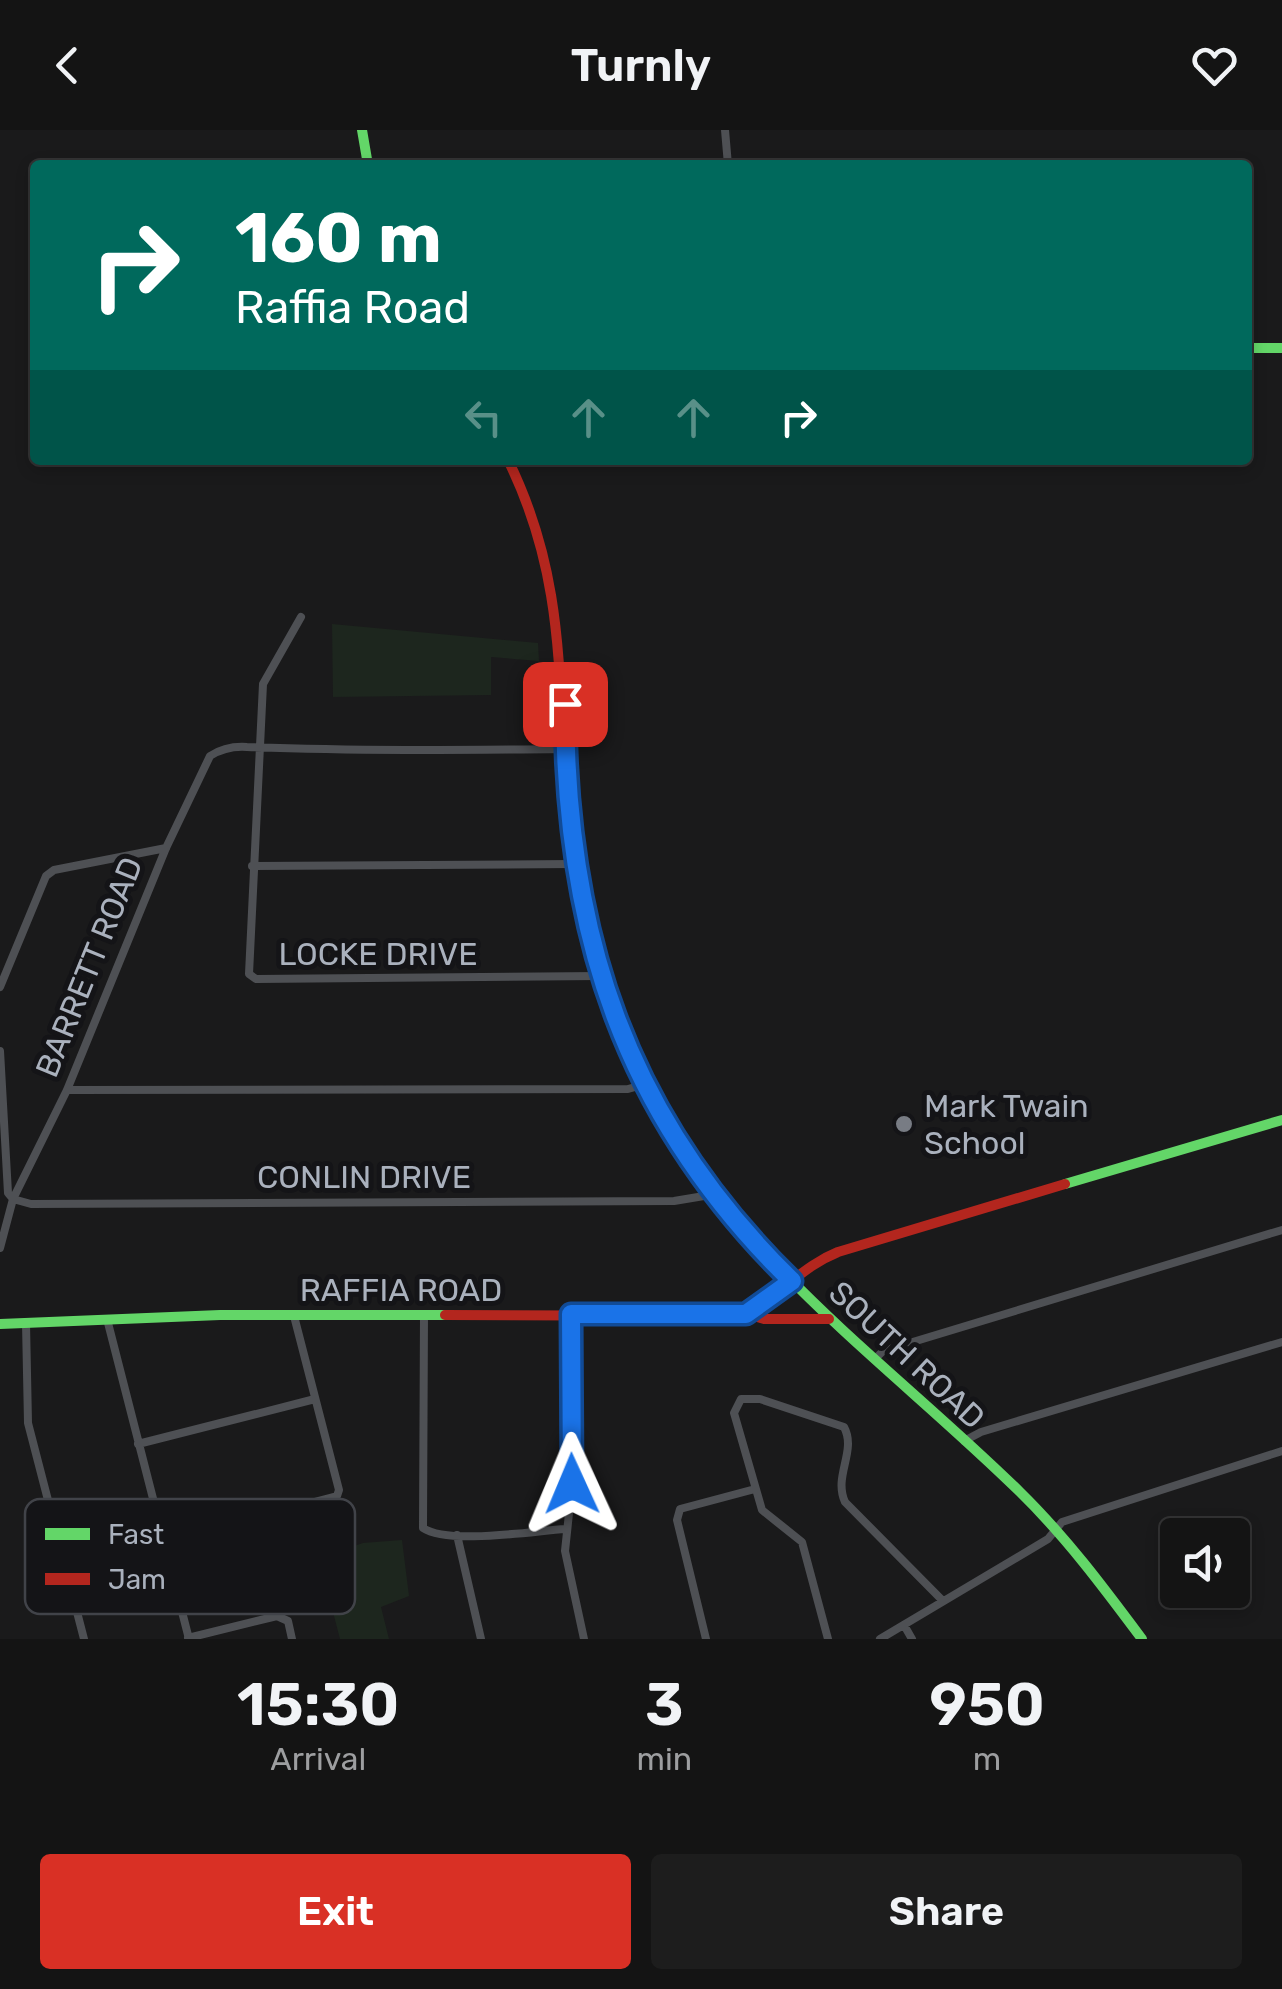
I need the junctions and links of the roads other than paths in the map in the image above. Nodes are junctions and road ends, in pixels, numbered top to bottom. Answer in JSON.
{"nodes":[{"id":1,"x":362,"y":130,"type":"edge"},
{"id":2,"x":726,"y":130,"type":"edge"},
{"id":3,"x":367,"y":160,"type":"edge"},
{"id":4,"x":728,"y":160,"type":"edge"},
{"id":5,"x":1252,"y":348,"type":"edge"},
{"id":6,"x":1282,"y":348,"type":"edge"},
{"id":7,"x":511,"y":465,"type":"edge"},
{"id":8,"x":302,"y":616,"type":"dead end"},
{"id":9,"x":259,"y":749,"type":"junction"},
{"id":10,"x":566,"y":749,"type":"junction"},
{"id":11,"x":166,"y":848,"type":"junction"},
{"id":12,"x":573,"y":864,"type":"junction"},
{"id":13,"x":252,"y":866,"type":"junction"},
{"id":14,"x":600,"y":976,"type":"junction"},
{"id":15,"x":0,"y":986,"type":"edge"},
{"id":16,"x":0,"y":1051,"type":"edge"},
{"id":17,"x":646,"y":1084,"type":"junction"},
{"id":18,"x":67,"y":1090,"type":"junction"},
{"id":19,"x":1282,"y":1120,"type":"edge"},
{"id":20,"x":716,"y":1194,"type":"junction"},
{"id":21,"x":13,"y":1199,"type":"junction"},
{"id":22,"x":1282,"y":1230,"type":"edge"},
{"id":23,"x":0,"y":1248,"type":"edge"},
{"id":24,"x":792,"y":1281,"type":"junction"},
{"id":25,"x":571,"y":1314,"type":"junction"},
{"id":26,"x":746,"y":1314,"type":"junction"},
{"id":27,"x":424,"y":1315,"type":"junction"},
{"id":28,"x":294,"y":1316,"type":"junction"},
{"id":29,"x":830,"y":1319,"type":"junction"},
{"id":30,"x":107,"y":1320,"type":"junction"},
{"id":31,"x":26,"y":1322,"type":"junction"},
{"id":32,"x":0,"y":1324,"type":"edge"},
{"id":33,"x":1282,"y":1342,"type":"edge"},
{"id":34,"x":875,"y":1358,"type":"junction"},
{"id":35,"x":314,"y":1399,"type":"junction"},
{"id":36,"x":964,"y":1441,"type":"junction"},
{"id":37,"x":138,"y":1444,"type":"junction"},
{"id":38,"x":1282,"y":1451,"type":"edge"},
{"id":39,"x":755,"y":1490,"type":"junction"},
{"id":40,"x":48,"y":1499,"type":"edge"},
{"id":41,"x":152,"y":1499,"type":"edge"},
{"id":42,"x":326,"y":1499,"type":"edge"},
{"id":43,"x":566,"y":1529,"type":"junction"},
{"id":44,"x":1056,"y":1530,"type":"junction"},
{"id":45,"x":457,"y":1535,"type":"junction"},
{"id":46,"x":944,"y":1600,"type":"junction"},
{"id":47,"x":78,"y":1614,"type":"edge"},
{"id":48,"x":904,"y":1625,"type":"junction"},
{"id":49,"x":189,"y":1638,"type":"edge"},
{"id":50,"x":84,"y":1639,"type":"edge"},
{"id":51,"x":292,"y":1639,"type":"edge"},
{"id":52,"x":481,"y":1639,"type":"edge"},
{"id":53,"x":584,"y":1639,"type":"edge"},
{"id":54,"x":706,"y":1639,"type":"edge"},
{"id":55,"x":828,"y":1639,"type":"edge"},
{"id":56,"x":880,"y":1639,"type":"edge"},
{"id":57,"x":912,"y":1639,"type":"edge"},
{"id":58,"x":1142,"y":1639,"type":"edge"}],
"edges":[{"from":1,"to":3,"type":"main road"},
{"from":2,"to":4,"type":"street"},
{"from":5,"to":6,"type":"main road"},
{"from":7,"to":10,"type":"main road","name":"SOUTH ROAD"},
{"from":8,"to":9,"type":"street","name":"LOCKE DRIVE"},
{"from":9,"to":10,"type":"street"},
{"from":9,"to":11,"type":"street","name":"BARRETT ROAD"},
{"from":9,"to":13,"type":"street","name":"LOCKE DRIVE"},
{"from":10,"to":12,"type":"main road","name":"SOUTH ROAD"},
{"from":11,"to":15,"type":"street"},
{"from":11,"to":18,"type":"street","name":"BARRETT ROAD"},
{"from":12,"to":13,"type":"street"},
{"from":12,"to":14,"type":"main road","name":"SOUTH ROAD"},
{"from":13,"to":14,"type":"street","name":"LOCKE DRIVE"},
{"from":14,"to":17,"type":"main road","name":"SOUTH ROAD"},
{"from":16,"to":21,"type":"street"},
{"from":17,"to":18,"type":"street"},
{"from":17,"to":20,"type":"main road","name":"SOUTH ROAD"},
{"from":18,"to":21,"type":"street","name":"BARRETT ROAD"},
{"from":19,"to":24,"type":"main road"},
{"from":20,"to":21,"type":"street","name":"CONLIN DRIVE"},
{"from":20,"to":24,"type":"main road","name":"SOUTH ROAD"},
{"from":21,"to":23,"type":"street","name":"BARRETT ROAD"},
{"from":22,"to":34,"type":"street"},
{"from":24,"to":26,"type":"main road"},
{"from":24,"to":29,"type":"main road","name":"SOUTH ROAD"},
{"from":25,"to":26,"type":"main road","name":"RAFFIA ROAD"},
{"from":25,"to":27,"type":"main road","name":"RAFFIA ROAD"},
{"from":25,"to":43,"type":"street"},
{"from":26,"to":29,"type":"main road","name":"RAFFIA ROAD"},
{"from":27,"to":28,"type":"main road","name":"RAFFIA ROAD"},
{"from":27,"to":45,"type":"street"},
{"from":28,"to":30,"type":"main road","name":"RAFFIA ROAD"},
{"from":28,"to":35,"type":"street"},
{"from":29,"to":34,"type":"main road","name":"SOUTH ROAD"},
{"from":30,"to":31,"type":"main road","name":"RAFFIA ROAD"},
{"from":30,"to":37,"type":"street"},
{"from":31,"to":32,"type":"main road","name":"RAFFIA ROAD"},
{"from":31,"to":40,"type":"street"},
{"from":33,"to":36,"type":"street"},
{"from":34,"to":36,"type":"main road","name":"SOUTH ROAD"},
{"from":35,"to":37,"type":"street"},
{"from":35,"to":42,"type":"street"},
{"from":36,"to":44,"type":"main road","name":"SOUTH ROAD"},
{"from":37,"to":41,"type":"street"},
{"from":38,"to":44,"type":"street"},
{"from":39,"to":46,"type":"street"},
{"from":39,"to":54,"type":"street"},
{"from":39,"to":55,"type":"street"},
{"from":43,"to":45,"type":"street"},
{"from":43,"to":53,"type":"street"},
{"from":44,"to":46,"type":"street"},
{"from":44,"to":58,"type":"main road","name":"SOUTH ROAD"},
{"from":45,"to":52,"type":"street"},
{"from":46,"to":48,"type":"street"},
{"from":47,"to":50,"type":"street"},
{"from":48,"to":56,"type":"street"},
{"from":48,"to":57,"type":"street"},
{"from":49,"to":51,"type":"street"}]}
